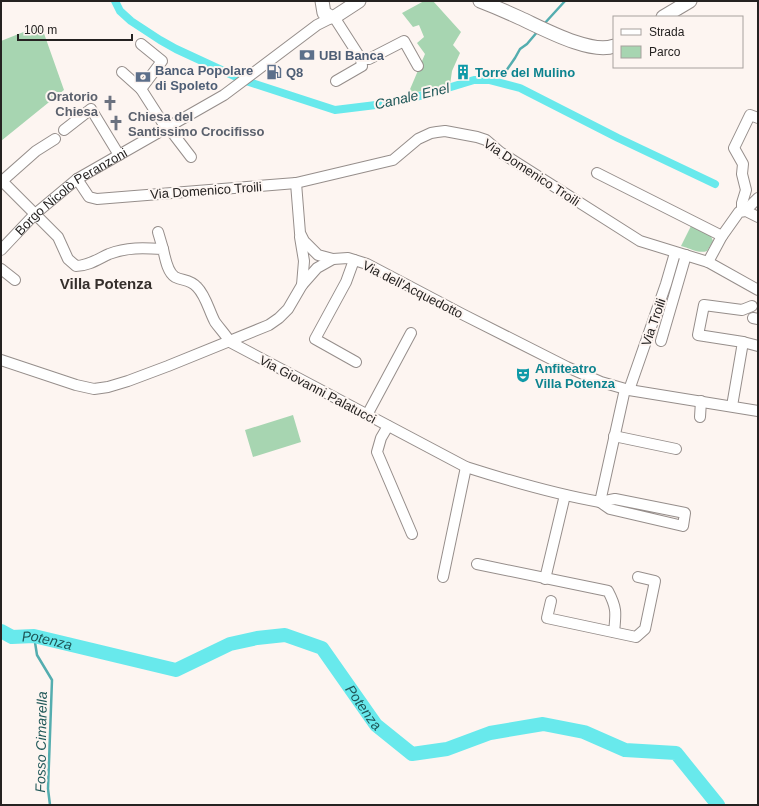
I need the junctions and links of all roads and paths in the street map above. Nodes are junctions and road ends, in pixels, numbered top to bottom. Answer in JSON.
{"nodes":[{"id":1,"x":359,"y":1,"type":"edge"},
{"id":2,"x":480,"y":1,"type":"edge"},
{"id":3,"x":690,"y":1,"type":"edge"},
{"id":4,"x":332,"y":10,"type":"edge"},
{"id":5,"x":665,"y":16,"type":"edge"},
{"id":6,"x":141,"y":44,"type":"dead end"},
{"id":7,"x":613,"y":46,"type":"edge"},
{"id":8,"x":361,"y":60,"type":"junction"},
{"id":9,"x":418,"y":66,"type":"dead end"},
{"id":10,"x":122,"y":72,"type":"dead end"},
{"id":11,"x":336,"y":81,"type":"dead end"},
{"id":12,"x":142,"y":91,"type":"junction"},
{"id":13,"x":758,"y":118,"type":"edge"},
{"id":14,"x":167,"y":128,"type":"junction"},
{"id":15,"x":64,"y":130,"type":"dead end"},
{"id":16,"x":55,"y":139,"type":"dead end"},
{"id":17,"x":119,"y":155,"type":"junction"},
{"id":18,"x":192,"y":157,"type":"dead end"},
{"id":19,"x":597,"y":173,"type":"dead end"},
{"id":20,"x":77,"y":179,"type":"junction"},
{"id":21,"x":2,"y":182,"type":"edge"},
{"id":22,"x":296,"y":183,"type":"junction"},
{"id":23,"x":758,"y":198,"type":"edge"},
{"id":24,"x":744,"y":211,"type":"junction"},
{"id":25,"x":35,"y":214,"type":"junction"},
{"id":26,"x":758,"y":218,"type":"edge"},
{"id":27,"x":158,"y":232,"type":"dead end"},
{"id":28,"x":300,"y":233,"type":"junction"},
{"id":29,"x":722,"y":236,"type":"junction"},
{"id":30,"x":1,"y":249,"type":"edge"},
{"id":31,"x":163,"y":249,"type":"junction"},
{"id":32,"x":675,"y":253,"type":"junction"},
{"id":33,"x":686,"y":255,"type":"junction"},
{"id":34,"x":333,"y":259,"type":"junction"},
{"id":35,"x":354,"y":260,"type":"junction"},
{"id":36,"x":708,"y":262,"type":"junction"},
{"id":37,"x":1,"y":269,"type":"edge"},
{"id":38,"x":15,"y":280,"type":"dead end"},
{"id":39,"x":302,"y":285,"type":"junction"},
{"id":40,"x":758,"y":290,"type":"edge"},
{"id":41,"x":752,"y":306,"type":"dead end"},
{"id":42,"x":411,"y":333,"type":"dead end"},
{"id":43,"x":249,"y":334,"type":"junction"},
{"id":44,"x":662,"y":341,"type":"dead end"},
{"id":45,"x":230,"y":342,"type":"junction"},
{"id":46,"x":743,"y":342,"type":"junction"},
{"id":47,"x":758,"y":346,"type":"edge"},
{"id":48,"x":249,"y":352,"type":"junction"},
{"id":49,"x":1,"y":360,"type":"edge"},
{"id":50,"x":356,"y":362,"type":"dead end"},
{"id":51,"x":627,"y":390,"type":"junction"},
{"id":52,"x":701,"y":401,"type":"junction"},
{"id":53,"x":732,"y":406,"type":"junction"},
{"id":54,"x":758,"y":411,"type":"edge"},
{"id":55,"x":367,"y":415,"type":"junction"},
{"id":56,"x":700,"y":417,"type":"dead end"},
{"id":57,"x":388,"y":426,"type":"junction"},
{"id":58,"x":614,"y":436,"type":"junction"},
{"id":59,"x":676,"y":449,"type":"dead end"},
{"id":60,"x":466,"y":467,"type":"junction"},
{"id":61,"x":565,"y":496,"type":"junction"},
{"id":62,"x":600,"y":502,"type":"junction"},
{"id":63,"x":412,"y":534,"type":"dead end"},
{"id":64,"x":477,"y":564,"type":"dead end"},
{"id":65,"x":443,"y":577,"type":"dead end"},
{"id":66,"x":638,"y":577,"type":"dead end"},
{"id":67,"x":545,"y":579,"type":"junction"},
{"id":68,"x":551,"y":601,"type":"dead end"},
{"id":69,"x":614,"y":632,"type":"junction"}],
"edges":[{"from":1,"to":4,"type":"main road"},
{"from":2,"to":7,"type":"main road"},
{"from":3,"to":5,"type":"main road"},
{"from":4,"to":8,"type":"street"},
{"from":4,"to":14,"type":"street","name":"Borgo Nicolò Peranzoni"},
{"from":6,"to":12,"type":"street"},
{"from":8,"to":9,"type":"street"},
{"from":8,"to":11,"type":"street"},
{"from":10,"to":12,"type":"street"},
{"from":12,"to":14,"type":"street"},
{"from":13,"to":24,"type":"street"},
{"from":14,"to":17,"type":"street","name":"Borgo Nicolò Peranzoni"},
{"from":14,"to":18,"type":"street"},
{"from":15,"to":17,"type":"street"},
{"from":16,"to":21,"type":"street"},
{"from":17,"to":20,"type":"street","name":"Borgo Nicolò Peranzoni"},
{"from":19,"to":29,"type":"street"},
{"from":20,"to":22,"type":"street","name":"Via Domenico Troili"},
{"from":20,"to":25,"type":"street","name":"Borgo Nicolò Peranzoni"},
{"from":21,"to":25,"type":"street"},
{"from":22,"to":28,"type":"street"},
{"from":22,"to":32,"type":"street","name":"Via Domenico Troili"},
{"from":23,"to":24,"type":"street"},
{"from":24,"to":26,"type":"street"},
{"from":24,"to":29,"type":"street"},
{"from":25,"to":30,"type":"street","name":"Borgo Nicolò Peranzoni"},
{"from":25,"to":31,"type":"street"},
{"from":27,"to":31,"type":"street"},
{"from":28,"to":34,"type":"street"},
{"from":28,"to":39,"type":"street"},
{"from":29,"to":36,"type":"street"},
{"from":31,"to":45,"type":"street"},
{"from":32,"to":33,"type":"street","name":"Via Domenico Troili"},
{"from":32,"to":51,"type":"street","name":"Via Troili"},
{"from":33,"to":36,"type":"street","name":"Via Domenico Troili"},
{"from":33,"to":44,"type":"street"},
{"from":34,"to":35,"type":"street","name":"Via dell'Acquedotto"},
{"from":34,"to":39,"type":"street"},
{"from":35,"to":50,"type":"street"},
{"from":35,"to":51,"type":"street","name":"Via dell'Acquedotto"},
{"from":36,"to":40,"type":"street","name":"Via Domenico Troili"},
{"from":37,"to":38,"type":"street"},
{"from":39,"to":43,"type":"street"},
{"from":41,"to":46,"type":"street"},
{"from":42,"to":55,"type":"street"},
{"from":43,"to":45,"type":"street"},
{"from":43,"to":48,"type":"street","name":"Via Giovanni Palatucci"},
{"from":45,"to":48,"type":"street","name":"Via Giovanni Palatucci"},
{"from":45,"to":49,"type":"street"},
{"from":46,"to":47,"type":"street"},
{"from":46,"to":53,"type":"street"},
{"from":48,"to":55,"type":"street","name":"Via Giovanni Palatucci"},
{"from":51,"to":52,"type":"street","name":"Via dell'Acquedotto"},
{"from":51,"to":58,"type":"street","name":"Via Troili"},
{"from":52,"to":53,"type":"street","name":"Via dell'Acquedotto"},
{"from":52,"to":56,"type":"street"},
{"from":53,"to":54,"type":"street","name":"Via dell'Acquedotto"},
{"from":55,"to":57,"type":"street","name":"Via Giovanni Palatucci"},
{"from":57,"to":60,"type":"street","name":"Via Giovanni Palatucci"},
{"from":57,"to":63,"type":"street","name":"Via Giovanni Palatucci"},
{"from":58,"to":59,"type":"street"},
{"from":58,"to":62,"type":"street","name":"Via Troili"},
{"from":60,"to":61,"type":"street","name":"Via Giovanni Palatucci"},
{"from":60,"to":65,"type":"street"},
{"from":61,"to":62,"type":"street","name":"Via Giovanni Palatucci"},
{"from":61,"to":67,"type":"street"},
{"from":62,"to":62,"type":"street"},
{"from":64,"to":67,"type":"street"},
{"from":66,"to":69,"type":"street"},
{"from":67,"to":69,"type":"street"},
{"from":68,"to":69,"type":"street"}]}
